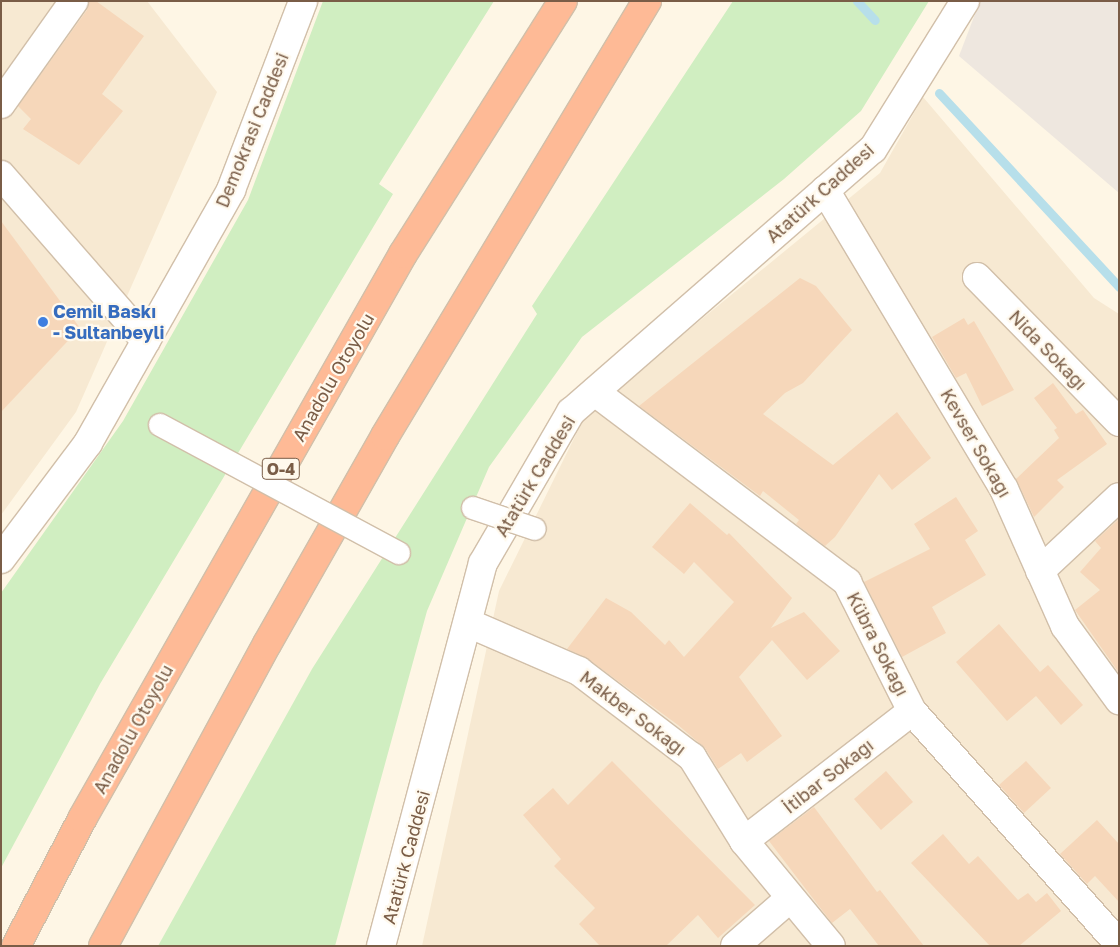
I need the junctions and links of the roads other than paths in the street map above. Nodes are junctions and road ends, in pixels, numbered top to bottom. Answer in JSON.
{"nodes":[{"id":1,"x":74,"y":1,"type":"edge"},
{"id":2,"x":303,"y":1,"type":"edge"},
{"id":3,"x":563,"y":1,"type":"edge"},
{"id":4,"x":647,"y":1,"type":"edge"},
{"id":5,"x":965,"y":1,"type":"edge"},
{"id":6,"x":1,"y":104,"type":"edge"},
{"id":7,"x":1,"y":174,"type":"edge"},
{"id":8,"x":825,"y":190,"type":"junction"},
{"id":9,"x":977,"y":277,"type":"dead end"},
{"id":10,"x":146,"y":341,"type":"junction"},
{"id":11,"x":594,"y":392,"type":"junction"},
{"id":12,"x":1119,"y":422,"type":"edge"},
{"id":13,"x":160,"y":425,"type":"dead end"},
{"id":14,"x":1119,"y":497,"type":"edge"},
{"id":15,"x":473,"y":508,"type":"dead end"},
{"id":16,"x":535,"y":529,"type":"dead end"},
{"id":17,"x":399,"y":553,"type":"dead end"},
{"id":18,"x":1,"y":559,"type":"edge"},
{"id":19,"x":1040,"y":570,"type":"junction"},
{"id":20,"x":468,"y":623,"type":"junction"},
{"id":21,"x":1119,"y":700,"type":"edge"},
{"id":22,"x":912,"y":711,"type":"junction"},
{"id":23,"x":744,"y":842,"type":"junction"},
{"id":24,"x":789,"y":899,"type":"junction"},
{"id":25,"x":1119,"y":944,"type":"edge"},
{"id":26,"x":16,"y":946,"type":"edge"},
{"id":27,"x":103,"y":946,"type":"edge"},
{"id":28,"x":381,"y":946,"type":"edge"},
{"id":29,"x":735,"y":946,"type":"edge"},
{"id":30,"x":831,"y":946,"type":"edge"}],
"edges":[{"from":1,"to":6,"type":"street"},
{"from":2,"to":10,"type":"street","name":"Demokrasi Caddesi"},
{"from":3,"to":26,"type":"highway","name":"Anadolu Otoyolu","number":"O-4"},
{"from":4,"to":27,"type":"highway"},
{"from":5,"to":8,"type":"street","name":"Atatürk Caddesi"},
{"from":7,"to":10,"type":"street"},
{"from":8,"to":11,"type":"street","name":"Atatürk Caddesi"},
{"from":8,"to":19,"type":"street","name":"Kevser Sokağı"},
{"from":9,"to":12,"type":"street","name":"Nida Sokağı"},
{"from":10,"to":18,"type":"street","name":"Demokrasi Caddesi"},
{"from":11,"to":20,"type":"street","name":"Atatürk Caddesi"},
{"from":11,"to":22,"type":"street","name":"Kübra Sokağı"},
{"from":13,"to":17,"type":"street","bridge":true},
{"from":14,"to":19,"type":"street"},
{"from":15,"to":16,"type":"street","bridge":true},
{"from":19,"to":21,"type":"street","name":"Kevser Sokağı"},
{"from":20,"to":23,"type":"street","name":"Makber Sokağı"},
{"from":20,"to":28,"type":"street","name":"Atatürk Caddesi"},
{"from":22,"to":23,"type":"street","name":"İtibar Sokağı"},
{"from":22,"to":25,"type":"street","name":"Kübra Sokağı"},
{"from":23,"to":24,"type":"street","name":"Makber Sokağı"},
{"from":24,"to":29,"type":"street"},
{"from":24,"to":30,"type":"street","name":"Makber Sokağı"}]}
